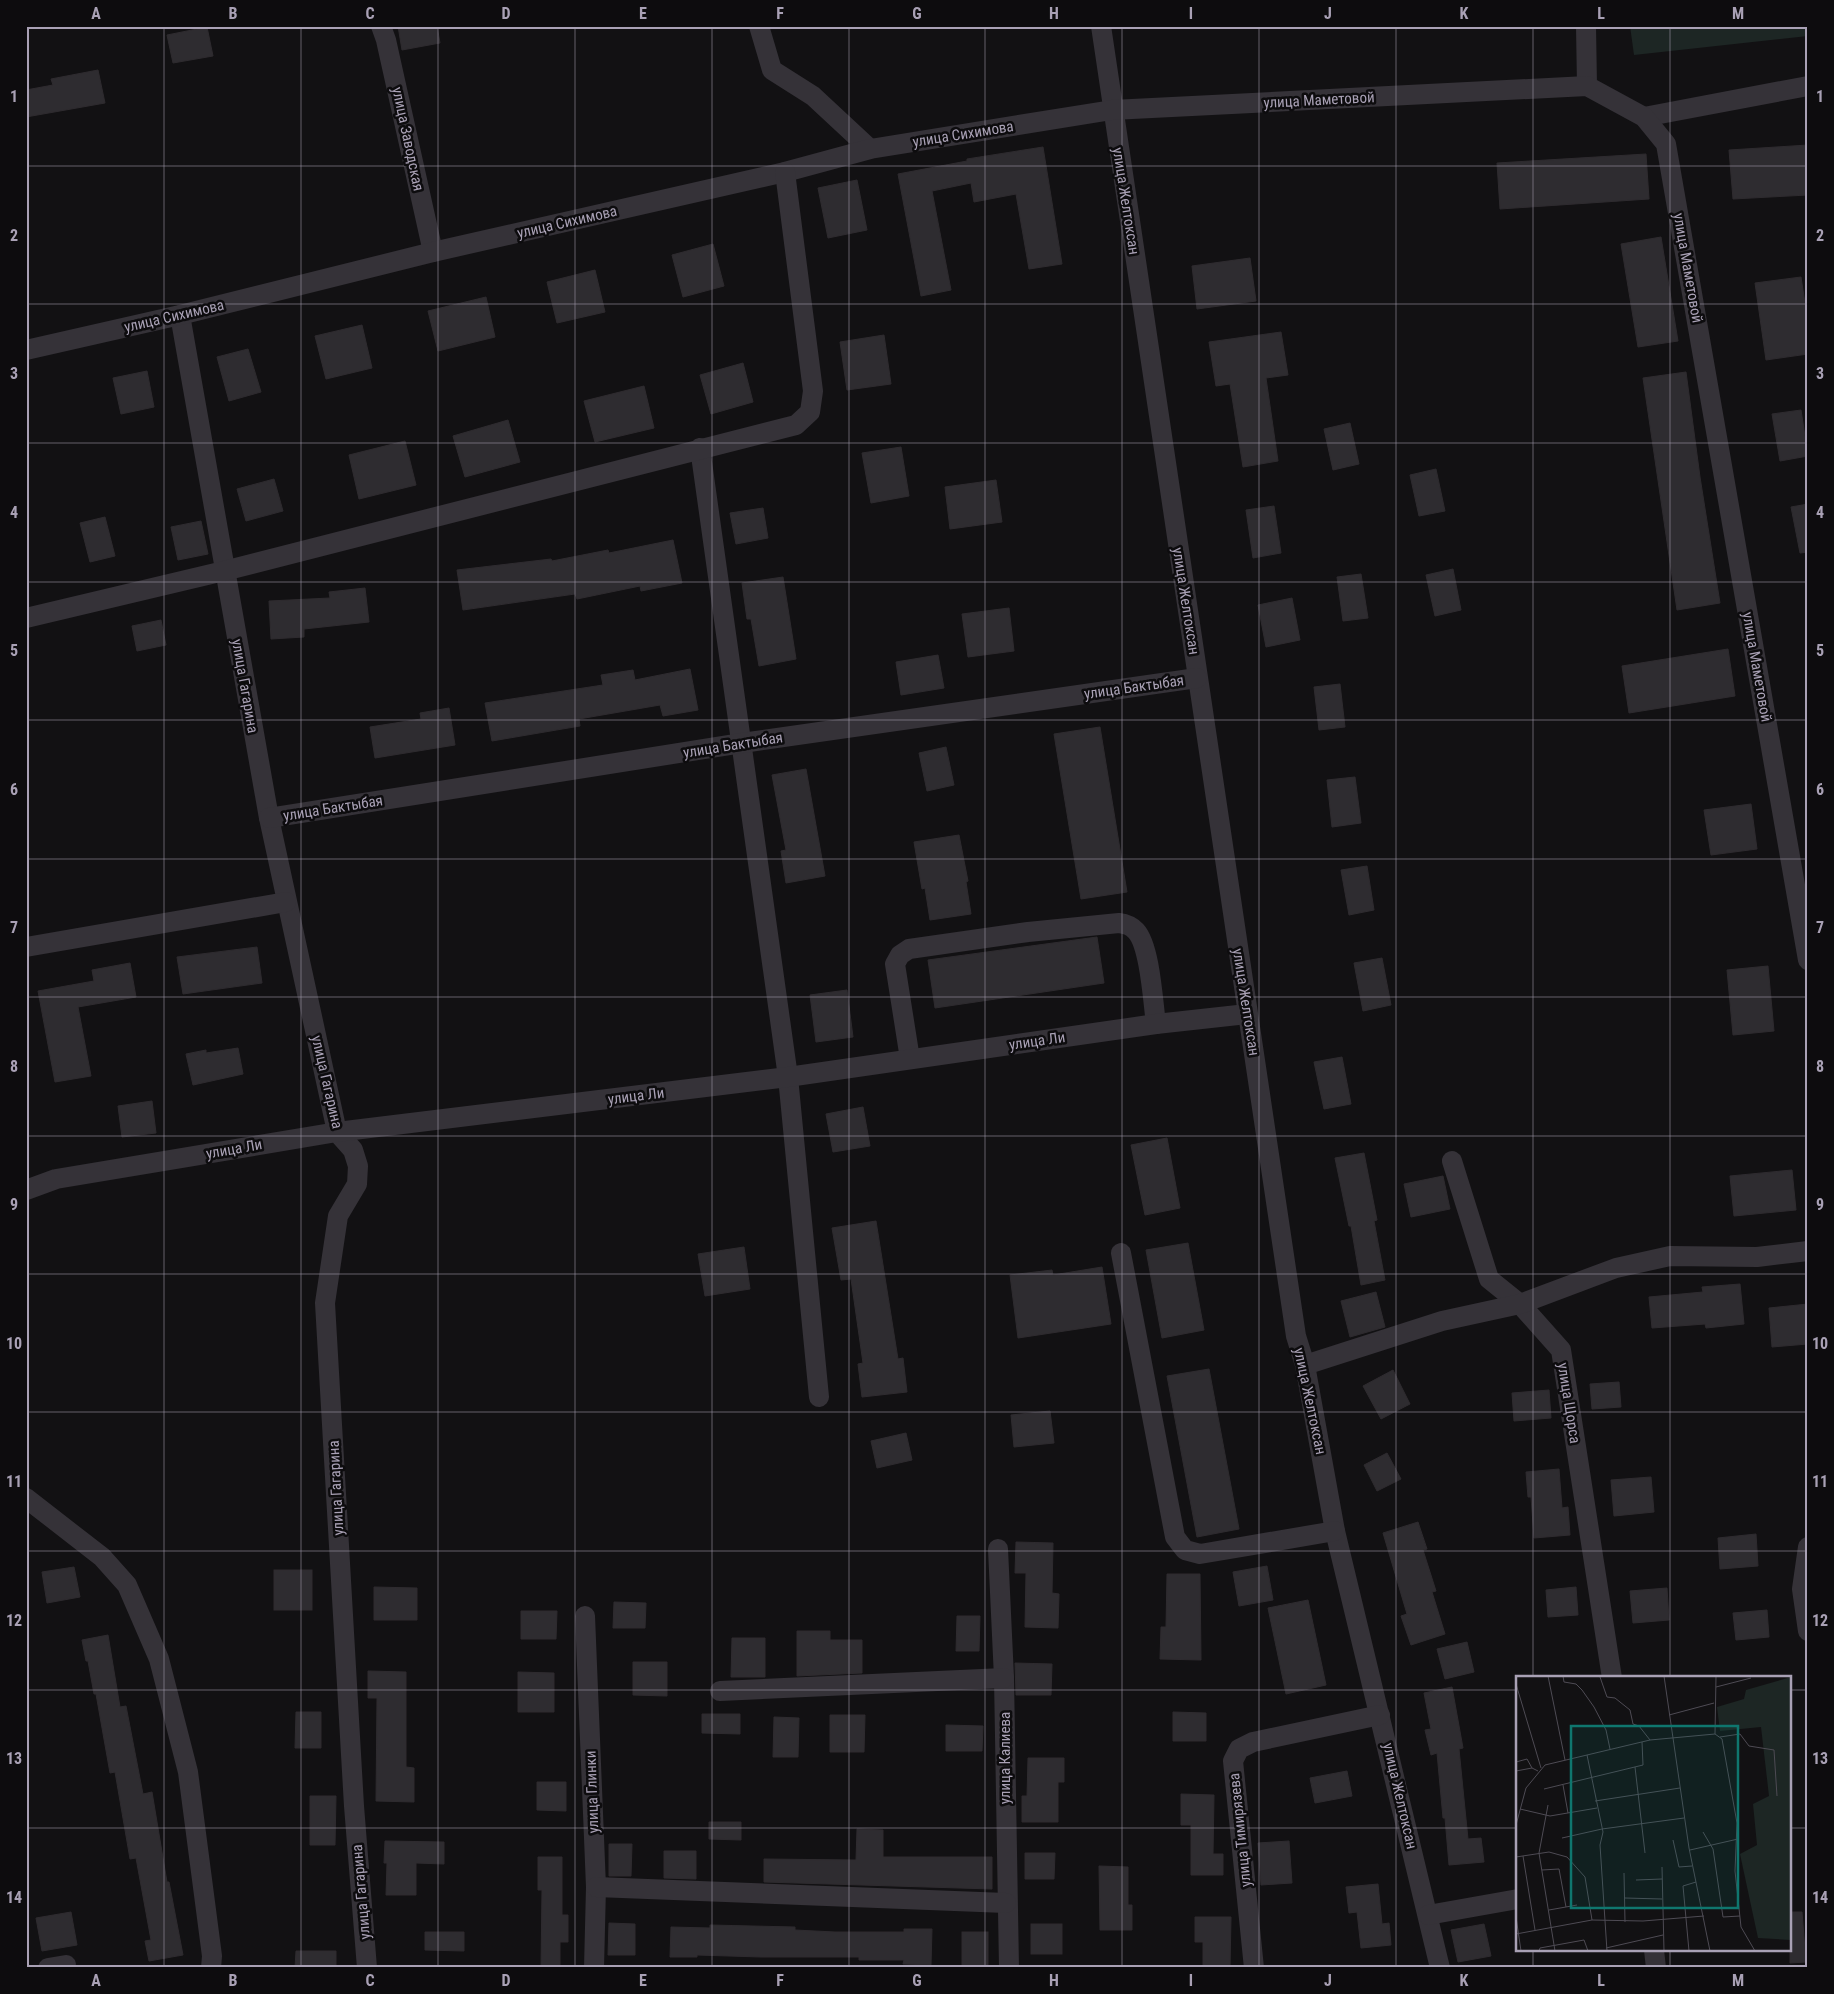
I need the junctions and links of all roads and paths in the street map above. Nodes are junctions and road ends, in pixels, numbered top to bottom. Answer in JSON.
{"nodes":[{"id":1,"x":381,"y":26,"type":"edge"},
{"id":2,"x":759,"y":26,"type":"edge"},
{"id":3,"x":1101,"y":26,"type":"edge"},
{"id":4,"x":1586,"y":26,"type":"edge"},
{"id":5,"x":1587,"y":86,"type":"junction"},
{"id":6,"x":1808,"y":86,"type":"edge"},
{"id":7,"x":1112,"y":110,"type":"junction"},
{"id":8,"x":1644,"y":116,"type":"junction"},
{"id":9,"x":870,"y":150,"type":"junction"},
{"id":10,"x":785,"y":172,"type":"junction"},
{"id":11,"x":433,"y":252,"type":"junction"},
{"id":12,"x":180,"y":316,"type":"junction"},
{"id":13,"x":26,"y":350,"type":"edge"},
{"id":14,"x":700,"y":448,"type":"junction"},
{"id":15,"x":224,"y":571,"type":"junction"},
{"id":16,"x":26,"y":618,"type":"edge"},
{"id":17,"x":1197,"y":678,"type":"junction"},
{"id":18,"x":742,"y":743,"type":"junction"},
{"id":19,"x":270,"y":818,"type":"junction"},
{"id":20,"x":286,"y":902,"type":"junction"},
{"id":21,"x":26,"y":947,"type":"edge"},
{"id":22,"x":1808,"y":960,"type":"edge"},
{"id":23,"x":1247,"y":1014,"type":"junction"},
{"id":24,"x":1156,"y":1024,"type":"junction"},
{"id":25,"x":910,"y":1059,"type":"junction"},
{"id":26,"x":788,"y":1077,"type":"junction"},
{"id":27,"x":337,"y":1132,"type":"junction"},
{"id":28,"x":1452,"y":1161,"type":"dead end"},
{"id":29,"x":26,"y":1190,"type":"edge"},
{"id":30,"x":1808,"y":1251,"type":"edge"},
{"id":31,"x":1121,"y":1254,"type":"dead end"},
{"id":32,"x":1520,"y":1304,"type":"junction"},
{"id":33,"x":1305,"y":1365,"type":"junction"},
{"id":34,"x":819,"y":1397,"type":"dead end"},
{"id":35,"x":26,"y":1498,"type":"edge"},
{"id":36,"x":1335,"y":1531,"type":"junction"},
{"id":37,"x":1808,"y":1547,"type":"edge"},
{"id":38,"x":998,"y":1549,"type":"dead end"},
{"id":39,"x":585,"y":1616,"type":"dead end"},
{"id":40,"x":1808,"y":1631,"type":"edge"},
{"id":41,"x":1612,"y":1676,"type":"edge"},
{"id":42,"x":1004,"y":1678,"type":"junction"},
{"id":43,"x":720,"y":1691,"type":"dead end"},
{"id":44,"x":1380,"y":1715,"type":"junction"},
{"id":45,"x":596,"y":1888,"type":"junction"},
{"id":46,"x":1516,"y":1899,"type":"edge"},
{"id":47,"x":1006,"y":1903,"type":"junction"},
{"id":48,"x":1428,"y":1915,"type":"junction"},
{"id":49,"x":1654,"y":1952,"type":"edge"},
{"id":50,"x":212,"y":1968,"type":"edge"},
{"id":51,"x":367,"y":1968,"type":"edge"},
{"id":52,"x":594,"y":1968,"type":"edge"},
{"id":53,"x":1008,"y":1968,"type":"edge"},
{"id":54,"x":1254,"y":1968,"type":"edge"},
{"id":55,"x":1440,"y":1968,"type":"edge"},
{"id":56,"x":1656,"y":1968,"type":"edge"}],
"edges":[{"from":1,"to":11,"type":"street","name":"улица Заводская"},
{"from":2,"to":9,"type":"street"},
{"from":3,"to":7,"type":"street","name":"улица Желтоксан"},
{"from":4,"to":5,"type":"street"},
{"from":5,"to":7,"type":"street","name":"улица Маметовой"},
{"from":5,"to":8,"type":"street","name":"улица Маметовой"},
{"from":6,"to":8,"type":"street"},
{"from":7,"to":9,"type":"street","name":"улица Сихимова"},
{"from":7,"to":17,"type":"street","name":"улица Желтоксан"},
{"from":8,"to":22,"type":"street","name":"улица Маметовой"},
{"from":9,"to":10,"type":"street","name":"улица Сихимова"},
{"from":10,"to":11,"type":"street","name":"улица Сихимова"},
{"from":10,"to":14,"type":"street"},
{"from":11,"to":12,"type":"street","name":"улица Сихимова"},
{"from":12,"to":13,"type":"street","name":"улица Сихимова"},
{"from":12,"to":15,"type":"street","name":"улица Гагарина"},
{"from":14,"to":15,"type":"street"},
{"from":14,"to":18,"type":"street"},
{"from":15,"to":16,"type":"street"},
{"from":15,"to":19,"type":"street","name":"улица Гагарина"},
{"from":17,"to":18,"type":"street","name":"улица Бактыбая"},
{"from":17,"to":23,"type":"street","name":"улица Желтоксан"},
{"from":18,"to":19,"type":"street","name":"улица Бактыбая"},
{"from":18,"to":26,"type":"street"},
{"from":19,"to":20,"type":"street","name":"улица Гагарина"},
{"from":20,"to":21,"type":"street"},
{"from":20,"to":27,"type":"street","name":"улица Гагарина"},
{"from":23,"to":24,"type":"street","name":"улица Ли"},
{"from":23,"to":33,"type":"street","name":"улица Желтоксан"},
{"from":24,"to":25,"type":"street","name":"улица Ли"},
{"from":24,"to":25,"type":"street"},
{"from":25,"to":26,"type":"street","name":"улица Ли"},
{"from":26,"to":27,"type":"street","name":"улица Ли"},
{"from":26,"to":34,"type":"street"},
{"from":27,"to":29,"type":"street","name":"улица Ли"},
{"from":27,"to":51,"type":"street","name":"улица Гагарина"},
{"from":28,"to":32,"type":"street","name":"улица Щорса"},
{"from":30,"to":32,"type":"street"},
{"from":31,"to":36,"type":"street"},
{"from":32,"to":33,"type":"street"},
{"from":32,"to":41,"type":"street","name":"улица Щорса"},
{"from":33,"to":36,"type":"street","name":"улица Желтоксан"},
{"from":35,"to":50,"type":"street"},
{"from":36,"to":44,"type":"street","name":"улица Желтоксан"},
{"from":37,"to":40,"type":"street"},
{"from":38,"to":42,"type":"street","name":"улица Калиева"},
{"from":39,"to":45,"type":"street","name":"улица Глинки"},
{"from":42,"to":43,"type":"street"},
{"from":42,"to":47,"type":"street","name":"улица Калиева"},
{"from":44,"to":48,"type":"street","name":"улица Желтоксан"},
{"from":44,"to":54,"type":"street","name":"улица Тимирязева"},
{"from":45,"to":47,"type":"street"},
{"from":45,"to":52,"type":"street","name":"улица Глинки"},
{"from":46,"to":48,"type":"street"},
{"from":47,"to":53,"type":"street","name":"улица Калиева"},
{"from":48,"to":55,"type":"street","name":"улица Желтоксан"},
{"from":49,"to":56,"type":"street"}]}
